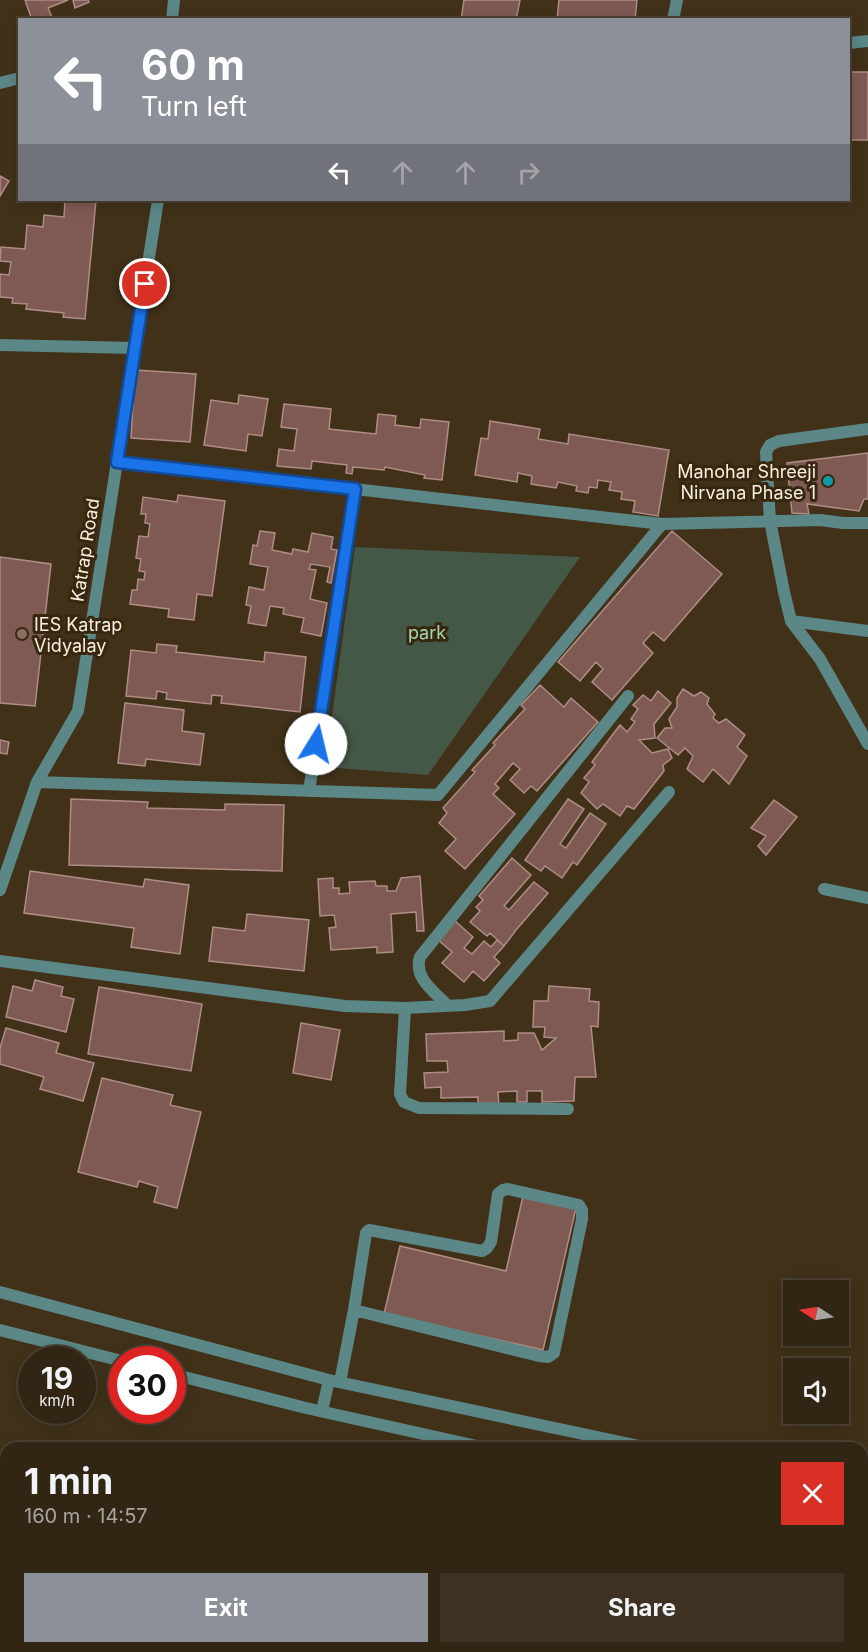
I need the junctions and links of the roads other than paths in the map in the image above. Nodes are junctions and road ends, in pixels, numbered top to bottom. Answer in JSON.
{"nodes":[{"id":1,"x":174,"y":0,"type":"edge"},
{"id":2,"x":677,"y":0,"type":"edge"},
{"id":3,"x":172,"y":18,"type":"edge"},
{"id":4,"x":673,"y":18,"type":"edge"},
{"id":5,"x":868,"y":41,"type":"edge"},
{"id":6,"x":850,"y":43,"type":"edge"},
{"id":7,"x":18,"y":78,"type":"edge"},
{"id":8,"x":0,"y":83,"type":"edge"},
{"id":9,"x":158,"y":201,"type":"edge"},
{"id":10,"x":0,"y":345,"type":"edge"},
{"id":11,"x":135,"y":348,"type":"junction"},
{"id":12,"x":868,"y":429,"type":"edge"},
{"id":13,"x":117,"y":462,"type":"junction"},
{"id":14,"x":355,"y":489,"type":"junction"},
{"id":15,"x":770,"y":521,"type":"junction"},
{"id":16,"x":868,"y":523,"type":"edge"},
{"id":17,"x":662,"y":524,"type":"junction"},
{"id":18,"x":792,"y":621,"type":"junction"},
{"id":19,"x":868,"y":632,"type":"edge"},
{"id":20,"x":627,"y":696,"type":"dead end"},
{"id":21,"x":868,"y":744,"type":"edge"},
{"id":22,"x":37,"y":782,"type":"junction"},
{"id":23,"x":309,"y":790,"type":"junction"},
{"id":24,"x":669,"y":792,"type":"dead end"},
{"id":25,"x":0,"y":890,"type":"edge"},
{"id":26,"x":824,"y":890,"type":"dead end"},
{"id":27,"x":868,"y":898,"type":"edge"},
{"id":28,"x":0,"y":962,"type":"edge"},
{"id":29,"x":448,"y":1006,"type":"junction"},
{"id":30,"x":405,"y":1008,"type":"junction"},
{"id":31,"x":568,"y":1110,"type":"dead end"},
{"id":32,"x":0,"y":1292,"type":"edge"},
{"id":33,"x":354,"y":1310,"type":"junction"},
{"id":34,"x":0,"y":1330,"type":"edge"},
{"id":35,"x":108,"y":1357,"type":"edge"},
{"id":36,"x":186,"y":1377,"type":"edge"},
{"id":37,"x":334,"y":1381,"type":"junction"},
{"id":38,"x":322,"y":1411,"type":"junction"},
{"id":39,"x":459,"y":1442,"type":"edge"},
{"id":40,"x":622,"y":1442,"type":"edge"}],
"edges":[{"from":1,"to":3,"type":"street"},
{"from":2,"to":4,"type":"street"},
{"from":5,"to":6,"type":"street"},
{"from":7,"to":8,"type":"street"},
{"from":9,"to":11,"type":"street","name":"Katrap Road"},
{"from":10,"to":11,"type":"street"},
{"from":11,"to":13,"type":"street","name":"Katrap Road"},
{"from":12,"to":15,"type":"street"},
{"from":13,"to":14,"type":"street"},
{"from":13,"to":22,"type":"street","name":"Katrap Road"},
{"from":14,"to":17,"type":"street"},
{"from":14,"to":23,"type":"street"},
{"from":15,"to":16,"type":"street"},
{"from":15,"to":17,"type":"street"},
{"from":15,"to":18,"type":"street"},
{"from":17,"to":23,"type":"street"},
{"from":18,"to":19,"type":"street"},
{"from":18,"to":21,"type":"street"},
{"from":20,"to":29,"type":"street"},
{"from":22,"to":23,"type":"street"},
{"from":22,"to":25,"type":"street","name":"Katrap Road"},
{"from":24,"to":29,"type":"street"},
{"from":26,"to":27,"type":"street"},
{"from":28,"to":30,"type":"street"},
{"from":29,"to":30,"type":"street"},
{"from":30,"to":31,"type":"street"},
{"from":32,"to":37,"type":"street"},
{"from":33,"to":33,"type":"street"},
{"from":33,"to":37,"type":"street"},
{"from":34,"to":35,"type":"street"},
{"from":36,"to":38,"type":"street"},
{"from":37,"to":38,"type":"street"},
{"from":37,"to":40,"type":"street"},
{"from":38,"to":39,"type":"street"}]}
